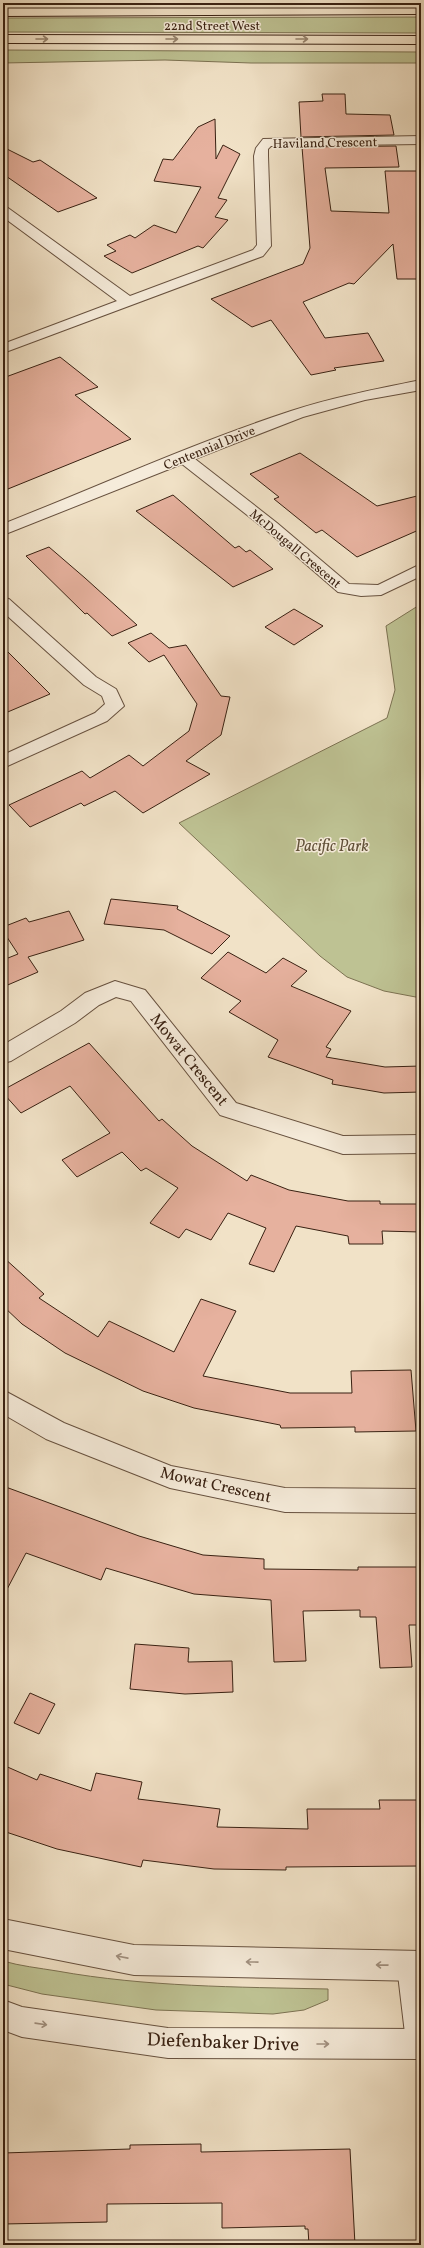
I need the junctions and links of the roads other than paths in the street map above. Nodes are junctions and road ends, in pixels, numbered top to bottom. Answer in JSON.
{"nodes":[{"id":1,"x":421,"y":10,"type":"edge"},
{"id":2,"x":3,"y":12,"type":"edge"},
{"id":3,"x":3,"y":39,"type":"edge"},
{"id":4,"x":421,"y":40,"type":"edge"},
{"id":5,"x":421,"y":140,"type":"edge"},
{"id":6,"x":3,"y":211,"type":"edge"},
{"id":7,"x":128,"y":302,"type":"junction"},
{"id":8,"x":3,"y":349,"type":"edge"},
{"id":9,"x":421,"y":385,"type":"edge"},
{"id":10,"x":183,"y":458,"type":"junction"},
{"id":11,"x":3,"y":530,"type":"edge"},
{"id":12,"x":421,"y":569,"type":"edge"},
{"id":13,"x":3,"y":603,"type":"edge"},
{"id":14,"x":3,"y":762,"type":"edge"},
{"id":15,"x":3,"y":1055,"type":"edge"},
{"id":16,"x":421,"y":1144,"type":"edge"},
{"id":17,"x":3,"y":1401,"type":"edge"},
{"id":18,"x":421,"y":1501,"type":"edge"},
{"id":19,"x":3,"y":1934,"type":"edge"},
{"id":20,"x":417,"y":1966,"type":"edge"},
{"id":21,"x":3,"y":2015,"type":"edge"},
{"id":22,"x":421,"y":2043,"type":"edge"}],
"edges":[{"from":1,"to":2,"type":"highway","name":"22nd Street West"},
{"from":3,"to":4,"type":"highway","name":"22nd Street West","one_way":true},
{"from":5,"to":7,"type":"street","name":"Haviland Crescent"},
{"from":6,"to":7,"type":"street"},
{"from":7,"to":8,"type":"street","name":"Haviland Crescent"},
{"from":9,"to":10,"type":"street","name":"Centennial Drive"},
{"from":10,"to":11,"type":"street","name":"Centennial Drive"},
{"from":10,"to":12,"type":"street","name":"McDougall Crescent"},
{"from":13,"to":14,"type":"street"},
{"from":15,"to":16,"type":"street","name":"Mowat Crescent"},
{"from":17,"to":18,"type":"street","name":"Mowat Crescent"},
{"from":20,"to":19,"type":"street","one_way":true},
{"from":20,"to":22,"type":"street"},
{"from":21,"to":22,"type":"street","name":"Diefenbaker Drive","one_way":true}]}
